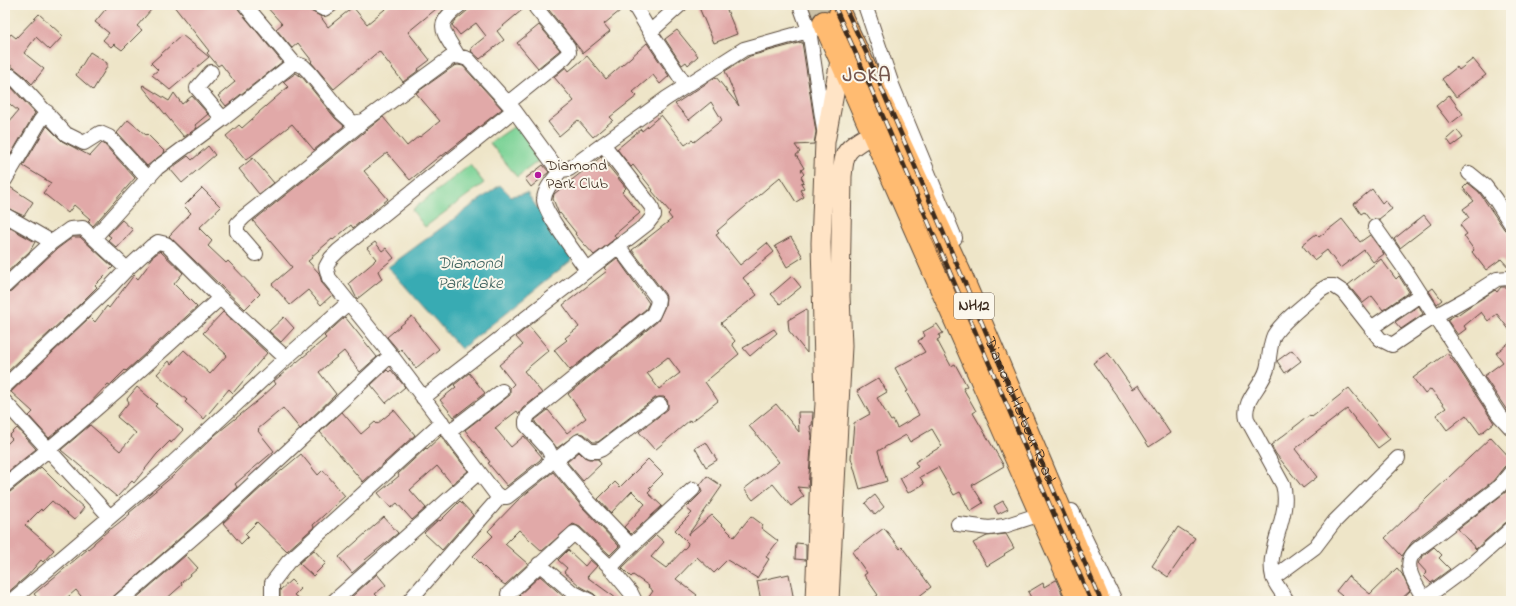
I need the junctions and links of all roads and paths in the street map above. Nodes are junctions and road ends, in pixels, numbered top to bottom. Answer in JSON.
{"nodes":[{"id":1,"x":245,"y":5,"type":"edge"},
{"id":2,"x":316,"y":5,"type":"edge"},
{"id":3,"x":331,"y":5,"type":"edge"},
{"id":4,"x":460,"y":5,"type":"edge"},
{"id":5,"x":634,"y":5,"type":"edge"},
{"id":6,"x":680,"y":5,"type":"edge"},
{"id":7,"x":800,"y":5,"type":"edge"},
{"id":8,"x":865,"y":5,"type":"edge"},
{"id":9,"x":536,"y":8,"type":"dead end"},
{"id":10,"x":828,"y":22,"type":"junction"},
{"id":11,"x":650,"y":32,"type":"junction"},
{"id":12,"x":848,"y":54,"type":"junction"},
{"id":13,"x":458,"y":56,"type":"junction"},
{"id":14,"x":294,"y":63,"type":"junction"},
{"id":15,"x":211,"y":72,"type":"dead end"},
{"id":16,"x":5,"y":75,"type":"edge"},
{"id":17,"x":686,"y":86,"type":"junction"},
{"id":18,"x":511,"y":106,"type":"junction"},
{"id":19,"x":47,"y":112,"type":"junction"},
{"id":20,"x":223,"y":119,"type":"junction"},
{"id":21,"x":364,"y":121,"type":"junction"},
{"id":22,"x":882,"y":129,"type":"junction"},
{"id":23,"x":825,"y":142,"type":"junction"},
{"id":24,"x":603,"y":144,"type":"junction"},
{"id":25,"x":561,"y":170,"type":"junction"},
{"id":26,"x":1469,"y":173,"type":"dead end"},
{"id":27,"x":147,"y":178,"type":"junction"},
{"id":28,"x":5,"y":180,"type":"edge"},
{"id":29,"x":5,"y":215,"type":"edge"},
{"id":30,"x":1511,"y":224,"type":"edge"},
{"id":31,"x":1375,"y":227,"type":"dead end"},
{"id":32,"x":94,"y":238,"type":"junction"},
{"id":33,"x":52,"y":242,"type":"junction"},
{"id":34,"x":618,"y":246,"type":"junction"},
{"id":35,"x":256,"y":254,"type":"dead end"},
{"id":36,"x":127,"y":269,"type":"junction"},
{"id":37,"x":587,"y":270,"type":"junction"},
{"id":38,"x":1511,"y":279,"type":"edge"},
{"id":39,"x":5,"y":286,"type":"edge"},
{"id":40,"x":1420,"y":295,"type":"junction"},
{"id":41,"x":220,"y":298,"type":"junction"},
{"id":42,"x":348,"y":303,"type":"junction"},
{"id":43,"x":1435,"y":316,"type":"junction"},
{"id":44,"x":1371,"y":328,"type":"junction"},
{"id":45,"x":391,"y":355,"type":"junction"},
{"id":46,"x":286,"y":358,"type":"junction"},
{"id":47,"x":5,"y":386,"type":"edge"},
{"id":48,"x":502,"y":391,"type":"dead end"},
{"id":49,"x":423,"y":398,"type":"junction"},
{"id":50,"x":5,"y":402,"type":"edge"},
{"id":51,"x":660,"y":405,"type":"dead end"},
{"id":52,"x":445,"y":427,"type":"junction"},
{"id":53,"x":1511,"y":428,"type":"edge"},
{"id":54,"x":49,"y":450,"type":"junction"},
{"id":55,"x":1398,"y":458,"type":"dead end"},
{"id":56,"x":553,"y":459,"type":"junction"},
{"id":57,"x":479,"y":472,"type":"junction"},
{"id":58,"x":1510,"y":477,"type":"edge"},
{"id":59,"x":5,"y":485,"type":"edge"},
{"id":60,"x":693,"y":489,"type":"dead end"},
{"id":61,"x":500,"y":497,"type":"junction"},
{"id":62,"x":1041,"y":514,"type":"junction"},
{"id":63,"x":110,"y":517,"type":"junction"},
{"id":64,"x":958,"y":524,"type":"dead end"},
{"id":65,"x":1511,"y":529,"type":"edge"},
{"id":66,"x":631,"y":546,"type":"junction"},
{"id":67,"x":539,"y":564,"type":"junction"},
{"id":68,"x":610,"y":568,"type":"junction"},
{"id":69,"x":1273,"y":578,"type":"junction"},
{"id":70,"x":508,"y":594,"type":"dead end"},
{"id":71,"x":125,"y":599,"type":"edge"},
{"id":72,"x":11,"y":601,"type":"edge"},
{"id":73,"x":272,"y":601,"type":"edge"},
{"id":74,"x":334,"y":601,"type":"edge"},
{"id":75,"x":409,"y":601,"type":"edge"},
{"id":76,"x":590,"y":601,"type":"edge"},
{"id":77,"x":635,"y":601,"type":"edge"},
{"id":78,"x":815,"y":601,"type":"edge"},
{"id":79,"x":829,"y":601,"type":"edge"},
{"id":80,"x":1079,"y":601,"type":"edge"},
{"id":81,"x":1099,"y":601,"type":"edge"},
{"id":82,"x":1115,"y":601,"type":"edge"},
{"id":83,"x":1287,"y":601,"type":"edge"},
{"id":84,"x":1425,"y":601,"type":"edge"}],
"edges":[{"from":1,"to":14,"type":"street"},
{"from":2,"to":3,"type":"street"},
{"from":4,"to":13,"type":"street"},
{"from":5,"to":11,"type":"street"},
{"from":6,"to":11,"type":"street"},
{"from":7,"to":10,"type":"street"},
{"from":8,"to":82,"type":"street"},
{"from":9,"to":18,"type":"street"},
{"from":10,"to":12,"type":"highway","name":"Diamond Harbour Road","number":"NH12"},
{"from":10,"to":17,"type":"street"},
{"from":10,"to":23,"type":"street"},
{"from":11,"to":17,"type":"street"},
{"from":12,"to":22,"type":"highway","name":"Diamond Harbour Road","number":"NH12"},
{"from":12,"to":23,"type":"main road"},
{"from":13,"to":18,"type":"street"},
{"from":13,"to":21,"type":"street"},
{"from":14,"to":20,"type":"street"},
{"from":14,"to":21,"type":"street"},
{"from":15,"to":20,"type":"street"},
{"from":16,"to":19,"type":"street"},
{"from":17,"to":24,"type":"street"},
{"from":18,"to":25,"type":"street"},
{"from":18,"to":42,"type":"street"},
{"from":19,"to":27,"type":"street"},
{"from":19,"to":28,"type":"street"},
{"from":20,"to":27,"type":"street"},
{"from":21,"to":35,"type":"street"},
{"from":22,"to":62,"type":"highway","name":"Diamond Harbour Road","number":"NH12"},
{"from":22,"to":79,"type":"main road"},
{"from":22,"to":81,"type":"highway","name":"Diamond Harbour Road","number":"NH12"},
{"from":23,"to":78,"type":"main road"},
{"from":24,"to":25,"type":"street"},
{"from":24,"to":34,"type":"street"},
{"from":25,"to":37,"type":"street"},
{"from":26,"to":30,"type":"street"},
{"from":27,"to":32,"type":"street"},
{"from":29,"to":33,"type":"street"},
{"from":31,"to":40,"type":"street"},
{"from":32,"to":33,"type":"street"},
{"from":32,"to":36,"type":"street"},
{"from":33,"to":39,"type":"street"},
{"from":34,"to":37,"type":"street"},
{"from":34,"to":56,"type":"street"},
{"from":36,"to":41,"type":"street"},
{"from":36,"to":47,"type":"street"},
{"from":37,"to":49,"type":"street"},
{"from":38,"to":43,"type":"street"},
{"from":40,"to":43,"type":"street"},
{"from":40,"to":44,"type":"street"},
{"from":41,"to":46,"type":"street"},
{"from":41,"to":54,"type":"street"},
{"from":42,"to":45,"type":"street"},
{"from":42,"to":46,"type":"street"},
{"from":43,"to":44,"type":"street"},
{"from":43,"to":53,"type":"street"},
{"from":44,"to":69,"type":"street"},
{"from":45,"to":49,"type":"street"},
{"from":45,"to":71,"type":"street"},
{"from":46,"to":63,"type":"street"},
{"from":48,"to":52,"type":"street"},
{"from":49,"to":52,"type":"street"},
{"from":50,"to":54,"type":"street"},
{"from":51,"to":56,"type":"street"},
{"from":52,"to":57,"type":"street"},
{"from":52,"to":73,"type":"street"},
{"from":54,"to":59,"type":"street"},
{"from":54,"to":63,"type":"street"},
{"from":55,"to":69,"type":"street"},
{"from":56,"to":61,"type":"street"},
{"from":56,"to":66,"type":"street"},
{"from":57,"to":61,"type":"street"},
{"from":57,"to":74,"type":"street"},
{"from":58,"to":84,"type":"street"},
{"from":60,"to":66,"type":"street"},
{"from":61,"to":75,"type":"street"},
{"from":62,"to":64,"type":"street"},
{"from":62,"to":80,"type":"highway","name":"Diamond Harbour Road","number":"NH12"},
{"from":63,"to":72,"type":"street"},
{"from":65,"to":84,"type":"street"},
{"from":66,"to":68,"type":"street"},
{"from":67,"to":68,"type":"street"},
{"from":67,"to":70,"type":"street"},
{"from":67,"to":76,"type":"street"},
{"from":68,"to":77,"type":"street"},
{"from":69,"to":83,"type":"street"}]}
